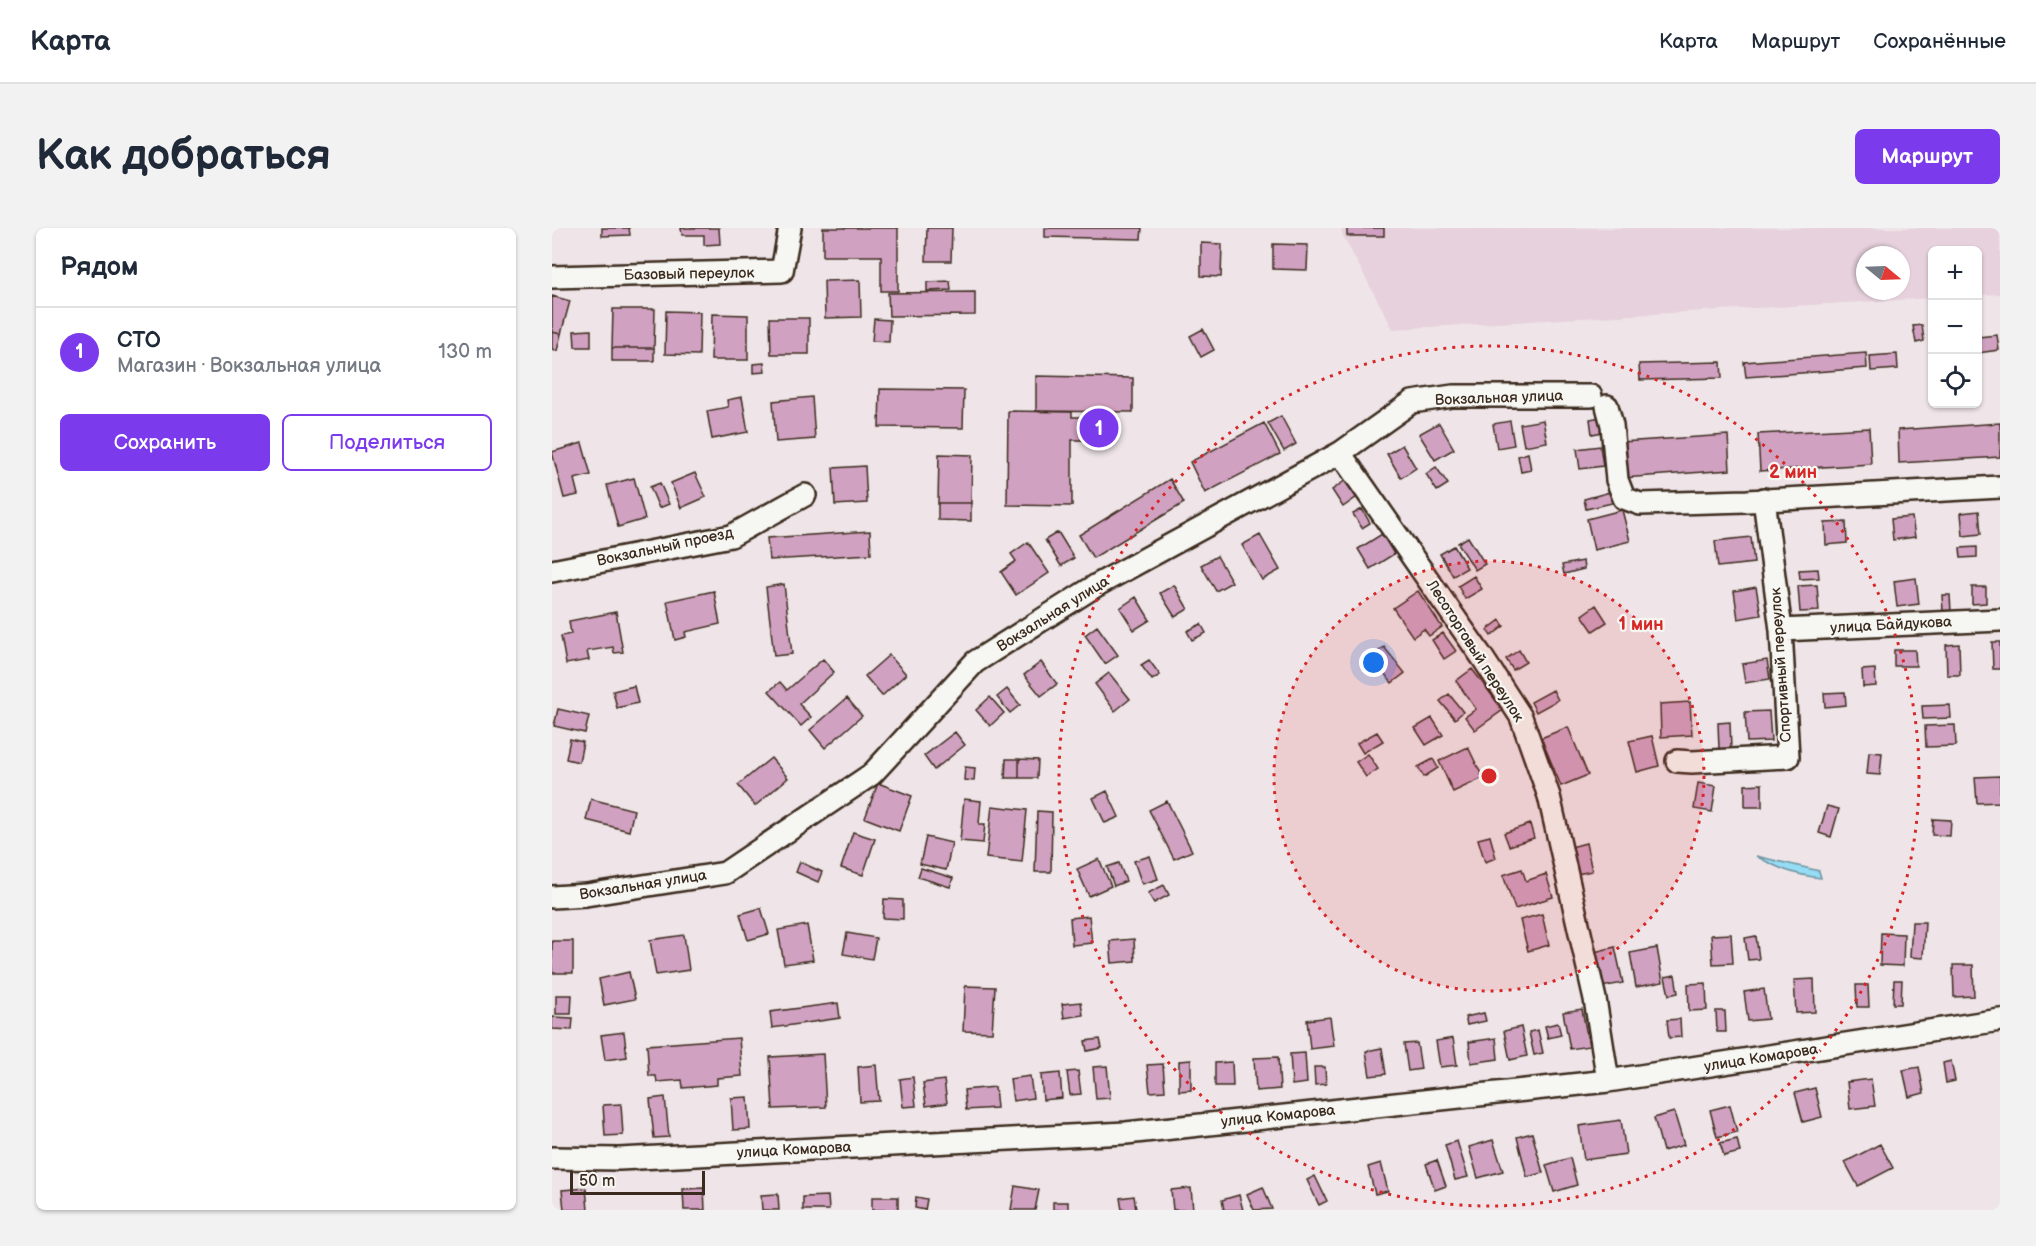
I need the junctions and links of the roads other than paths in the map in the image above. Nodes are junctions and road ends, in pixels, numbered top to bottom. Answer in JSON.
{"nodes":[{"id":1,"x":790,"y":228,"type":"edge"},
{"id":2,"x":552,"y":277,"type":"edge"},
{"id":3,"x":1340,"y":453,"type":"junction"},
{"id":4,"x":2000,"y":487,"type":"edge"},
{"id":5,"x":805,"y":495,"type":"dead end"},
{"id":6,"x":1764,"y":499,"type":"junction"},
{"id":7,"x":552,"y":571,"type":"edge"},
{"id":8,"x":2000,"y":620,"type":"edge"},
{"id":9,"x":1782,"y":630,"type":"junction"},
{"id":10,"x":1677,"y":761,"type":"dead end"},
{"id":11,"x":552,"y":897,"type":"edge"},
{"id":12,"x":2000,"y":1020,"type":"edge"},
{"id":13,"x":1608,"y":1081,"type":"junction"},
{"id":14,"x":552,"y":1158,"type":"edge"}],
"edges":[{"from":1,"to":2,"type":"street","name":"Базовый переулок"},
{"from":3,"to":6,"type":"street","name":"Вокзальная улица"},
{"from":3,"to":11,"type":"street","name":"Вокзальная улица"},
{"from":3,"to":13,"type":"street","name":"Лесоторговый переулок"},
{"from":4,"to":6,"type":"street","name":"Вокзальная улица"},
{"from":5,"to":7,"type":"street","name":"Вокзальный проезд"},
{"from":6,"to":9,"type":"street","name":"Спортивный переулок"},
{"from":8,"to":9,"type":"street","name":"улица Байдукова"},
{"from":9,"to":10,"type":"street","name":"Спортивный переулок"},
{"from":12,"to":13,"type":"street","name":"улица Комарова"},
{"from":13,"to":14,"type":"street","name":"улица Комарова"}]}
